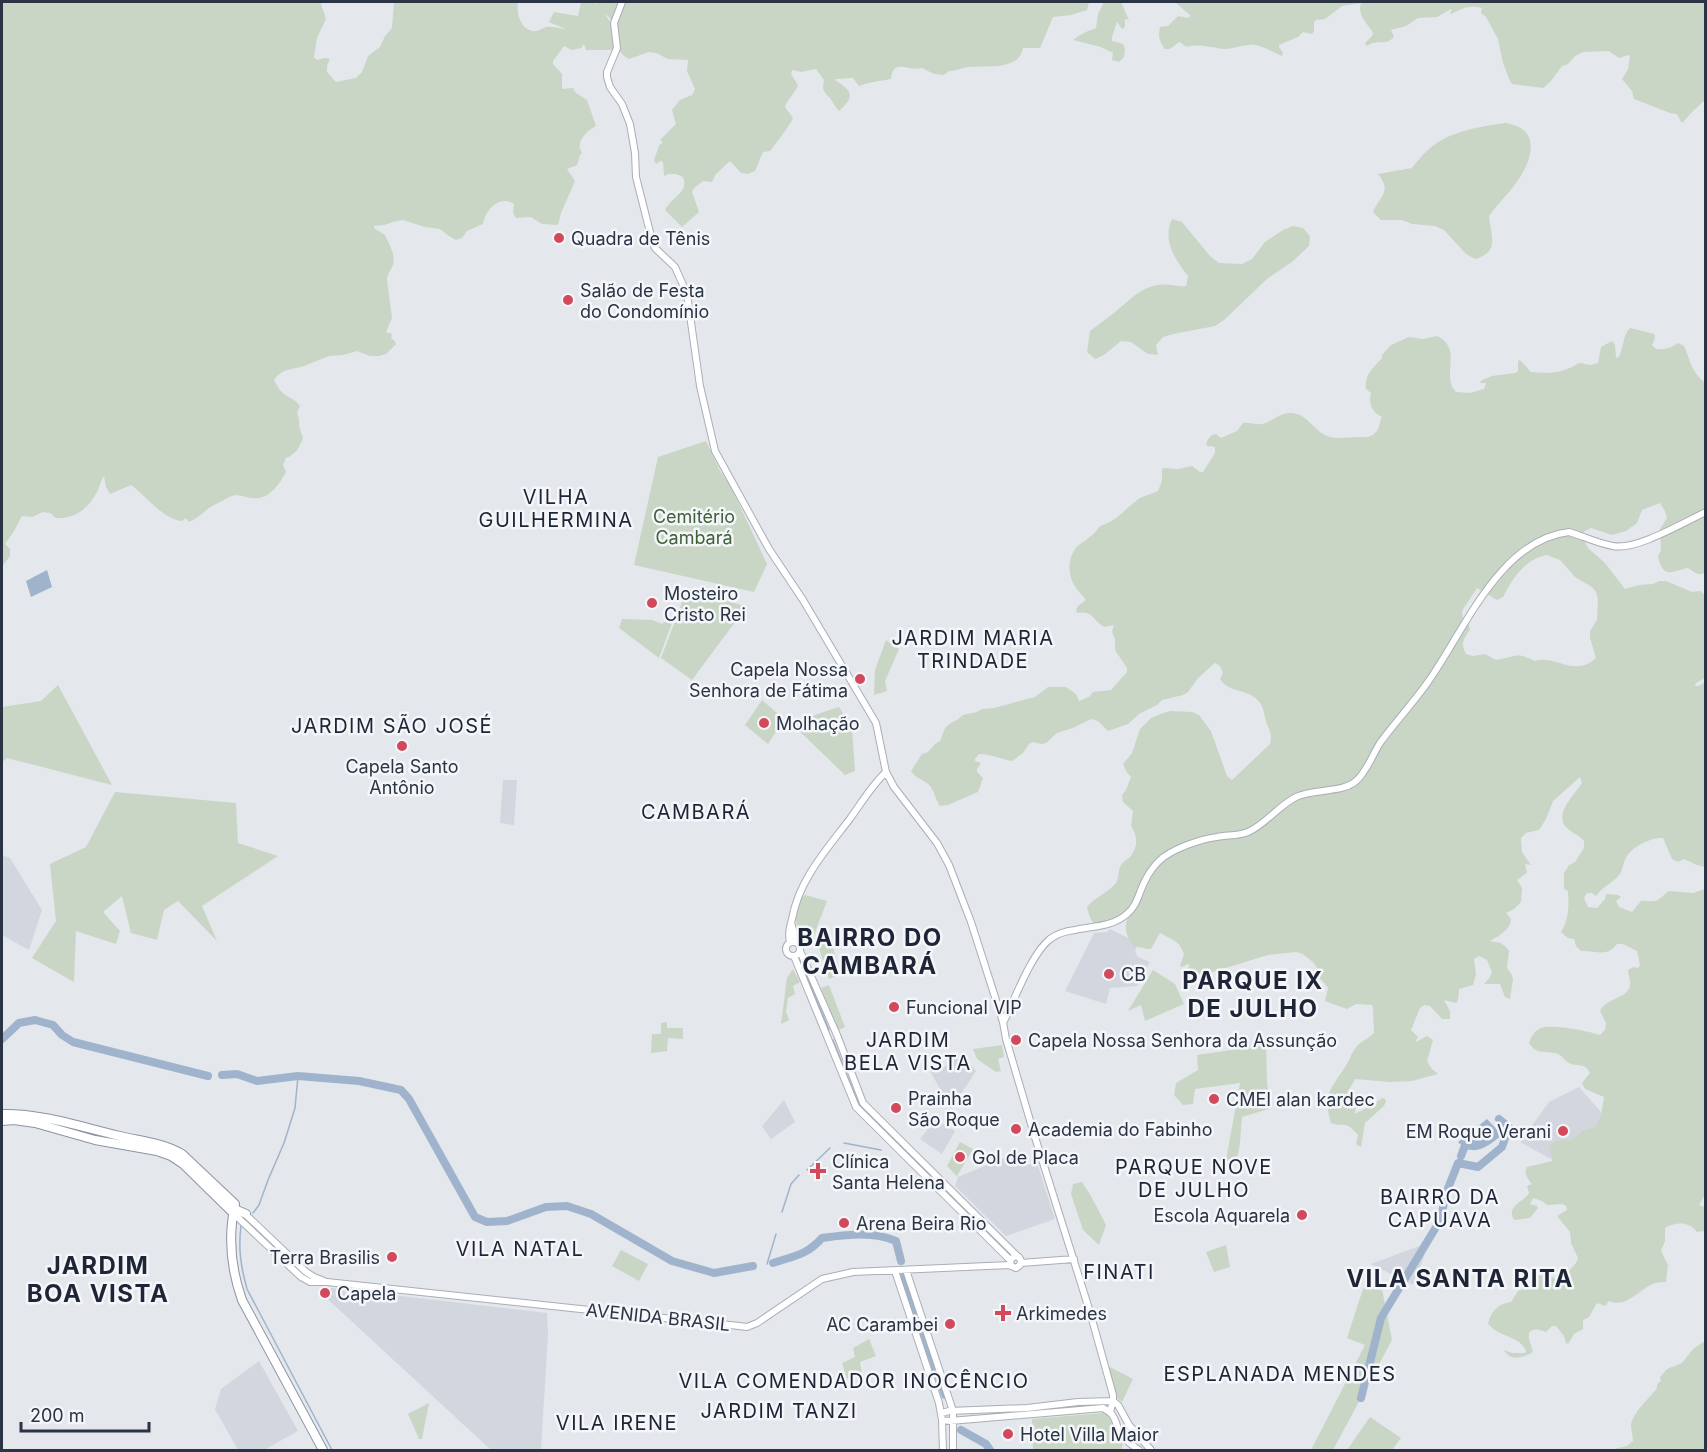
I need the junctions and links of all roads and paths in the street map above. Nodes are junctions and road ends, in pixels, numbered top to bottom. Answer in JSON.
{"nodes":[{"id":1,"x":622,"y":2,"type":"edge"},
{"id":2,"x":1706,"y":512,"type":"edge"},
{"id":3,"x":886,"y":772,"type":"junction"},
{"id":4,"x":793,"y":942,"type":"junction"},
{"id":5,"x":797,"y":953,"type":"junction"},
{"id":6,"x":998,"y":1006,"type":"junction"},
{"id":7,"x":1008,"y":1012,"type":"junction"},
{"id":8,"x":1003,"y":1022,"type":"junction"},
{"id":9,"x":2,"y":1114,"type":"edge"},
{"id":10,"x":2,"y":1121,"type":"edge"},
{"id":11,"x":234,"y":1208,"type":"junction"},
{"id":12,"x":243,"y":1217,"type":"junction"},
{"id":13,"x":991,"y":1229,"type":"junction"},
{"id":14,"x":985,"y":1235,"type":"junction"},
{"id":15,"x":1074,"y":1259,"type":"junction"},
{"id":16,"x":1020,"y":1260,"type":"junction"},
{"id":17,"x":1010,"y":1262,"type":"junction"},
{"id":18,"x":906,"y":1270,"type":"junction"},
{"id":19,"x":895,"y":1271,"type":"junction"},
{"id":20,"x":327,"y":1282,"type":"junction"},
{"id":21,"x":950,"y":1400,"type":"junction"},
{"id":22,"x":1113,"y":1401,"type":"junction"},
{"id":23,"x":939,"y":1403,"type":"junction"},
{"id":24,"x":953,"y":1411,"type":"junction"},
{"id":25,"x":1110,"y":1412,"type":"junction"},
{"id":26,"x":942,"y":1417,"type":"junction"},
{"id":27,"x":954,"y":1421,"type":"junction"},
{"id":28,"x":943,"y":1432,"type":"junction"},
{"id":29,"x":953,"y":1432,"type":"junction"},
{"id":30,"x":1139,"y":1435,"type":"junction"},
{"id":31,"x":1129,"y":1443,"type":"junction"},
{"id":32,"x":323,"y":1450,"type":"edge"},
{"id":33,"x":943,"y":1450,"type":"edge"},
{"id":34,"x":953,"y":1450,"type":"edge"},
{"id":35,"x":1139,"y":1450,"type":"edge"},
{"id":36,"x":1151,"y":1450,"type":"edge"}],
"edges":[{"from":1,"to":3,"type":"street"},
{"from":2,"to":7,"type":"street"},
{"from":3,"to":4,"type":"street"},
{"from":3,"to":6,"type":"street"},
{"from":4,"to":5,"type":"street"},
{"from":4,"to":5,"type":"street"},
{"from":5,"to":13,"type":"street"},
{"from":5,"to":14,"type":"street"},
{"from":6,"to":7,"type":"street"},
{"from":6,"to":8,"type":"street"},
{"from":7,"to":8,"type":"street"},
{"from":8,"to":15,"type":"street"},
{"from":9,"to":11,"type":"highway"},
{"from":10,"to":11,"type":"highway"},
{"from":11,"to":12,"type":"highway"},
{"from":11,"to":32,"type":"highway"},
{"from":12,"to":20,"type":"street"},
{"from":12,"to":20,"type":"street"},
{"from":13,"to":14,"type":"street"},
{"from":13,"to":16,"type":"street"},
{"from":14,"to":17,"type":"street"},
{"from":15,"to":16,"type":"street"},
{"from":15,"to":22,"type":"street"},
{"from":16,"to":17,"type":"street","name":"AVENIDA BRASIL"},
{"from":17,"to":18,"type":"street","name":"AVENIDA BRASIL"},
{"from":18,"to":19,"type":"street","name":"AVENIDA BRASIL"},
{"from":18,"to":21,"type":"street"},
{"from":19,"to":20,"type":"street","name":"AVENIDA BRASIL"},
{"from":19,"to":23,"type":"street"},
{"from":21,"to":23,"type":"street"},
{"from":21,"to":24,"type":"street"},
{"from":22,"to":24,"type":"street"},
{"from":22,"to":25,"type":"street"},
{"from":22,"to":30,"type":"street"},
{"from":23,"to":26,"type":"street"},
{"from":24,"to":26,"type":"street"},
{"from":24,"to":27,"type":"street"},
{"from":25,"to":27,"type":"street"},
{"from":25,"to":31,"type":"street"},
{"from":26,"to":27,"type":"street"},
{"from":26,"to":28,"type":"street"},
{"from":27,"to":29,"type":"street"},
{"from":28,"to":29,"type":"street"},
{"from":28,"to":33,"type":"street"},
{"from":29,"to":34,"type":"street"},
{"from":30,"to":31,"type":"street"},
{"from":30,"to":36,"type":"street"},
{"from":31,"to":35,"type":"street"}]}
